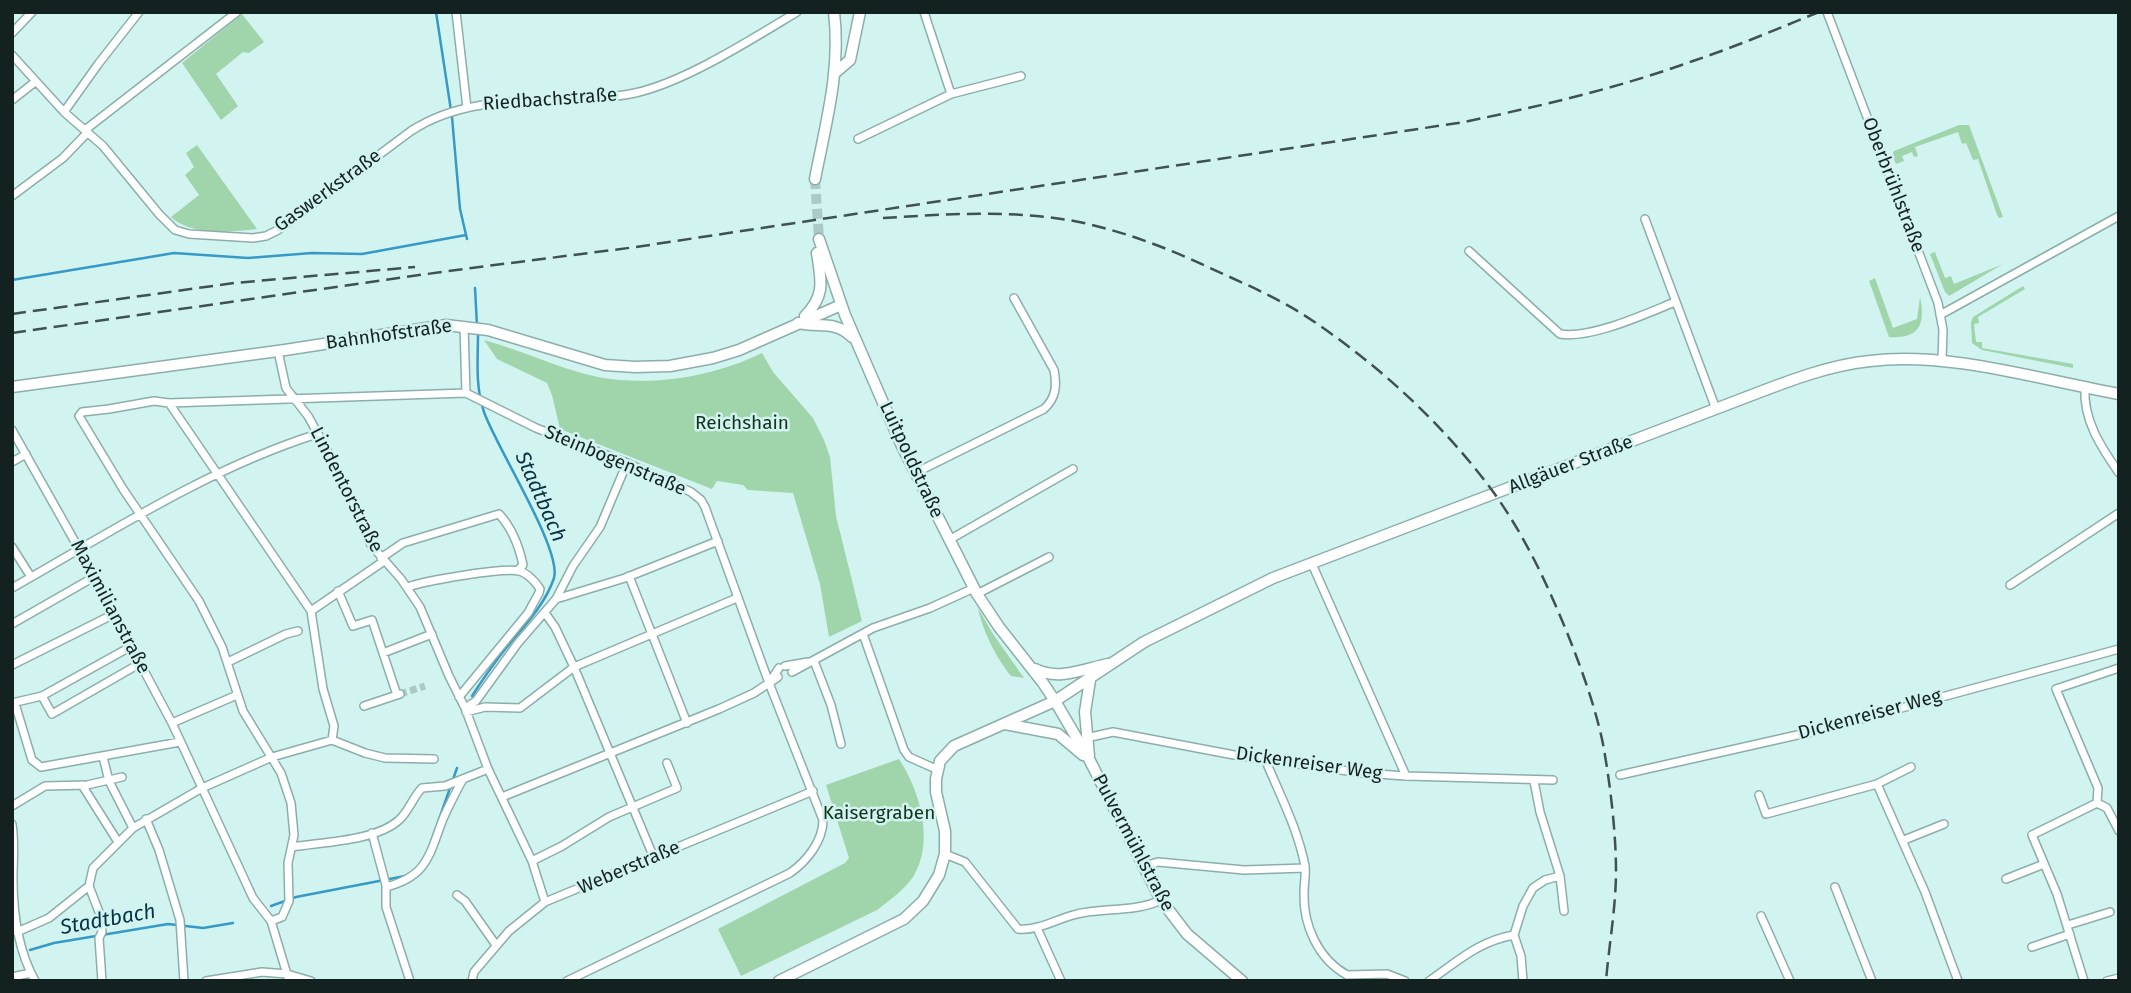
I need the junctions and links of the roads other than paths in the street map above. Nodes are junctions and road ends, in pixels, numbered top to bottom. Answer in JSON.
{"nodes":[{"id":1,"x":32,"y":12,"type":"edge"},
{"id":2,"x":139,"y":12,"type":"edge"},
{"id":3,"x":237,"y":12,"type":"edge"},
{"id":4,"x":456,"y":12,"type":"edge"},
{"id":5,"x":834,"y":12,"type":"edge"},
{"id":6,"x":860,"y":12,"type":"edge"},
{"id":7,"x":924,"y":12,"type":"edge"},
{"id":8,"x":1827,"y":12,"type":"edge"},
{"id":9,"x":795,"y":13,"type":"edge"},
{"id":10,"x":12,"y":33,"type":"edge"},
{"id":11,"x":12,"y":55,"type":"edge"},
{"id":12,"x":836,"y":72,"type":"junction"},
{"id":13,"x":1021,"y":76,"type":"dead end"},
{"id":14,"x":35,"y":82,"type":"junction"},
{"id":15,"x":951,"y":94,"type":"junction"},
{"id":16,"x":12,"y":100,"type":"edge"},
{"id":17,"x":467,"y":107,"type":"junction"},
{"id":18,"x":457,"y":110,"type":"joint"},
{"id":19,"x":64,"y":112,"type":"junction"},
{"id":20,"x":87,"y":131,"type":"junction"},
{"id":21,"x":858,"y":139,"type":"dead end"},
{"id":22,"x":815,"y":179,"type":"tunnel mouth"},
{"id":23,"x":12,"y":196,"type":"edge"},
{"id":24,"x":2119,"y":216,"type":"edge"},
{"id":25,"x":1645,"y":219,"type":"dead end"},
{"id":26,"x":1469,"y":251,"type":"dead end"},
{"id":27,"x":1014,"y":298,"type":"dead end"},
{"id":28,"x":1675,"y":302,"type":"junction"},
{"id":29,"x":841,"y":305,"type":"junction"},
{"id":30,"x":1940,"y":315,"type":"junction"},
{"id":31,"x":797,"y":323,"type":"junction"},
{"id":32,"x":468,"y":326,"type":"junction"},
{"id":33,"x":858,"y":343,"type":"junction"},
{"id":34,"x":278,"y":351,"type":"junction"},
{"id":35,"x":1942,"y":360,"type":"junction"},
{"id":36,"x":12,"y":387,"type":"edge"},
{"id":37,"x":2085,"y":388,"type":"junction"},
{"id":38,"x":466,"y":393,"type":"junction"},
{"id":39,"x":2119,"y":394,"type":"edge"},
{"id":40,"x":296,"y":400,"type":"junction"},
{"id":41,"x":169,"y":403,"type":"junction"},
{"id":42,"x":1716,"y":409,"type":"junction"},
{"id":43,"x":12,"y":430,"type":"edge"},
{"id":44,"x":317,"y":434,"type":"junction"},
{"id":45,"x":26,"y":454,"type":"junction"},
{"id":46,"x":12,"y":462,"type":"edge"},
{"id":47,"x":626,"y":463,"type":"junction"},
{"id":48,"x":1073,"y":469,"type":"dead end"},
{"id":49,"x":217,"y":472,"type":"junction"},
{"id":50,"x":915,"y":473,"type":"junction"},
{"id":51,"x":2119,"y":473,"type":"edge"},
{"id":52,"x":2119,"y":513,"type":"edge"},
{"id":53,"x":142,"y":514,"type":"junction"},
{"id":54,"x":948,"y":540,"type":"junction"},
{"id":55,"x":718,"y":541,"type":"junction"},
{"id":56,"x":12,"y":547,"type":"edge"},
{"id":57,"x":79,"y":549,"type":"junction"},
{"id":58,"x":1049,"y":557,"type":"dead end"},
{"id":59,"x":383,"y":559,"type":"junction"},
{"id":60,"x":1312,"y":564,"type":"junction"},
{"id":61,"x":519,"y":570,"type":"junction"},
{"id":62,"x":629,"y":576,"type":"junction"},
{"id":63,"x":31,"y":577,"type":"junction"},
{"id":64,"x":94,"y":577,"type":"junction"},
{"id":65,"x":2010,"y":585,"type":"dead end"},
{"id":66,"x":408,"y":587,"type":"junction"},
{"id":67,"x":12,"y":588,"type":"edge"},
{"id":68,"x":976,"y":591,"type":"junction"},
{"id":69,"x":338,"y":592,"type":"junction"},
{"id":70,"x":737,"y":598,"type":"junction"},
{"id":71,"x":548,"y":599,"type":"junction"},
{"id":72,"x":311,"y":611,"type":"junction"},
{"id":73,"x":545,"y":612,"type":"junction"},
{"id":74,"x":114,"y":614,"type":"junction"},
{"id":75,"x":12,"y":624,"type":"edge"},
{"id":76,"x":298,"y":631,"type":"dead end"},
{"id":77,"x":432,"y":634,"type":"junction"},
{"id":78,"x":650,"y":634,"type":"junction"},
{"id":79,"x":863,"y":634,"type":"junction"},
{"id":80,"x":130,"y":647,"type":"junction"},
{"id":81,"x":2119,"y":649,"type":"edge"},
{"id":82,"x":383,"y":653,"type":"junction"},
{"id":83,"x":813,"y":662,"type":"junction"},
{"id":84,"x":228,"y":663,"type":"junction"},
{"id":85,"x":1112,"y":663,"type":"junction"},
{"id":86,"x":139,"y":664,"type":"junction"},
{"id":87,"x":12,"y":665,"type":"edge"},
{"id":88,"x":574,"y":667,"type":"junction"},
{"id":89,"x":1031,"y":667,"type":"junction"},
{"id":90,"x":2119,"y":668,"type":"edge"},
{"id":91,"x":792,"y":672,"type":"dead end"},
{"id":92,"x":778,"y":677,"type":"dead end"},
{"id":93,"x":1090,"y":680,"type":"junction"},
{"id":94,"x":769,"y":683,"type":"junction"},
{"id":95,"x":237,"y":695,"type":"junction"},
{"id":96,"x":42,"y":696,"type":"junction"},
{"id":97,"x":459,"y":697,"type":"junction"},
{"id":98,"x":1055,"y":701,"type":"junction"},
{"id":99,"x":12,"y":703,"type":"edge"},
{"id":100,"x":364,"y":706,"type":"dead end"},
{"id":101,"x":466,"y":710,"type":"junction"},
{"id":102,"x":172,"y":723,"type":"junction"},
{"id":103,"x":687,"y":723,"type":"junction"},
{"id":104,"x":1004,"y":723,"type":"junction"},
{"id":105,"x":1086,"y":738,"type":"junction"},
{"id":106,"x":332,"y":740,"type":"junction"},
{"id":107,"x":180,"y":742,"type":"junction"},
{"id":108,"x":841,"y":744,"type":"dead end"},
{"id":109,"x":611,"y":753,"type":"junction"},
{"id":110,"x":103,"y":757,"type":"junction"},
{"id":111,"x":272,"y":757,"type":"junction"},
{"id":112,"x":434,"y":759,"type":"dead end"},
{"id":113,"x":1089,"y":759,"type":"junction"},
{"id":114,"x":1265,"y":759,"type":"junction"},
{"id":115,"x":667,"y":763,"type":"dead end"},
{"id":116,"x":1911,"y":767,"type":"dead end"},
{"id":117,"x":488,"y":769,"type":"junction"},
{"id":118,"x":936,"y":769,"type":"junction"},
{"id":119,"x":1620,"y":775,"type":"dead end"},
{"id":120,"x":1406,"y":776,"type":"junction"},
{"id":121,"x":122,"y":777,"type":"dead end"},
{"id":122,"x":1534,"y":780,"type":"junction"},
{"id":123,"x":1553,"y":780,"type":"dead end"},
{"id":124,"x":108,"y":781,"type":"junction"},
{"id":125,"x":456,"y":781,"type":"junction"},
{"id":126,"x":1877,"y":784,"type":"junction"},
{"id":127,"x":82,"y":785,"type":"junction"},
{"id":128,"x":202,"y":788,"type":"junction"},
{"id":129,"x":813,"y":791,"type":"junction"},
{"id":130,"x":1759,"y":795,"type":"dead end"},
{"id":131,"x":502,"y":797,"type":"junction"},
{"id":132,"x":2097,"y":803,"type":"junction"},
{"id":133,"x":12,"y":806,"type":"edge"},
{"id":134,"x":632,"y":808,"type":"junction"},
{"id":135,"x":146,"y":820,"type":"junction"},
{"id":136,"x":12,"y":824,"type":"edge"},
{"id":137,"x":1944,"y":824,"type":"dead end"},
{"id":138,"x":133,"y":828,"type":"junction"},
{"id":139,"x":2119,"y":831,"type":"edge"},
{"id":140,"x":372,"y":833,"type":"junction"},
{"id":141,"x":1903,"y":840,"type":"junction"},
{"id":142,"x":118,"y":842,"type":"junction"},
{"id":143,"x":292,"y":847,"type":"junction"},
{"id":144,"x":945,"y":854,"type":"junction"},
{"id":145,"x":654,"y":858,"type":"junction"},
{"id":146,"x":532,"y":861,"type":"junction"},
{"id":147,"x":2044,"y":864,"type":"junction"},
{"id":148,"x":1144,"y":866,"type":"junction"},
{"id":149,"x":1305,"y":868,"type":"junction"},
{"id":150,"x":1560,"y":876,"type":"junction"},
{"id":151,"x":2006,"y":879,"type":"dead end"},
{"id":152,"x":13,"y":881,"type":"edge"},
{"id":153,"x":385,"y":883,"type":"junction"},
{"id":154,"x":89,"y":886,"type":"junction"},
{"id":155,"x":1835,"y":887,"type":"dead end"},
{"id":156,"x":457,"y":895,"type":"dead end"},
{"id":157,"x":1161,"y":900,"type":"junction"},
{"id":158,"x":545,"y":902,"type":"junction"},
{"id":159,"x":1564,"y":911,"type":"dead end"},
{"id":160,"x":2110,"y":912,"type":"dead end"},
{"id":161,"x":1761,"y":916,"type":"dead end"},
{"id":162,"x":271,"y":921,"type":"junction"},
{"id":163,"x":2067,"y":925,"type":"junction"},
{"id":164,"x":1037,"y":928,"type":"junction"},
{"id":165,"x":15,"y":930,"type":"edge"},
{"id":166,"x":2070,"y":934,"type":"junction"},
{"id":167,"x":1514,"y":935,"type":"junction"},
{"id":168,"x":496,"y":945,"type":"junction"},
{"id":169,"x":2032,"y":947,"type":"dead end"},
{"id":170,"x":801,"y":976,"type":"edge"},
{"id":171,"x":12,"y":977,"type":"edge"},
{"id":172,"x":33,"y":977,"type":"edge"},
{"id":173,"x":288,"y":978,"type":"edge"},
{"id":174,"x":1345,"y":978,"type":"edge"},
{"id":175,"x":2119,"y":978,"type":"edge"},
{"id":176,"x":102,"y":981,"type":"edge"},
{"id":177,"x":184,"y":981,"type":"edge"},
{"id":178,"x":206,"y":981,"type":"edge"},
{"id":179,"x":311,"y":981,"type":"edge"},
{"id":180,"x":410,"y":981,"type":"edge"},
{"id":181,"x":472,"y":981,"type":"edge"},
{"id":182,"x":567,"y":981,"type":"edge"},
{"id":183,"x":779,"y":981,"type":"edge"},
{"id":184,"x":1061,"y":981,"type":"edge"},
{"id":185,"x":1242,"y":981,"type":"edge"},
{"id":186,"x":1405,"y":981,"type":"edge"},
{"id":187,"x":1429,"y":981,"type":"edge"},
{"id":188,"x":1523,"y":981,"type":"edge"},
{"id":189,"x":1790,"y":981,"type":"edge"},
{"id":190,"x":1872,"y":981,"type":"edge"},
{"id":191,"x":1958,"y":981,"type":"edge"},
{"id":192,"x":2084,"y":981,"type":"edge"},
{"id":193,"x":2106,"y":981,"type":"edge"}],
"edges":[{"from":1,"to":10,"type":"street"},
{"from":2,"to":19,"type":"street"},
{"from":3,"to":20,"type":"street"},
{"from":4,"to":17,"type":"street"},
{"from":5,"to":12,"type":"main road"},
{"from":6,"to":12,"type":"main road"},
{"from":7,"to":15,"type":"street"},
{"from":8,"to":30,"type":"street","name":"Oberbrühlstraße"},
{"from":9,"to":17,"type":"street","name":"Riedbachstraße"},
{"from":11,"to":14,"type":"street","name":"Gaswerkstraße"},
{"from":12,"to":22,"type":"main road"},
{"from":13,"to":15,"type":"street"},
{"from":14,"to":16,"type":"street"},
{"from":14,"to":19,"type":"street","name":"Gaswerkstraße"},
{"from":15,"to":21,"type":"street"},
{"from":17,"to":18,"type":"street","name":"Riedbachstraße"},
{"from":18,"to":20,"type":"street","name":"Gaswerkstraße"},
{"from":19,"to":20,"type":"street","name":"Gaswerkstraße"},
{"from":20,"to":23,"type":"street"},
{"from":24,"to":30,"type":"street"},
{"from":25,"to":28,"type":"street"},
{"from":26,"to":28,"type":"street"},
{"from":27,"to":50,"type":"street"},
{"from":28,"to":42,"type":"street"},
{"from":29,"to":31,"type":"main road","name":"Bahnhofstraße"},
{"from":29,"to":31,"type":"main road","name":"Luitpoldstraße"},
{"from":29,"to":33,"type":"main road","name":"Luitpoldstraße"},
{"from":30,"to":35,"type":"street","name":"Oberbrühlstraße"},
{"from":31,"to":32,"type":"main road","name":"Bahnhofstraße"},
{"from":31,"to":33,"type":"main road","name":"Bahnhofstraße"},
{"from":32,"to":34,"type":"main road","name":"Bahnhofstraße"},
{"from":32,"to":38,"type":"street"},
{"from":33,"to":50,"type":"main road","name":"Luitpoldstraße"},
{"from":34,"to":36,"type":"main road","name":"Bahnhofstraße"},
{"from":34,"to":40,"type":"street","name":"Lindentorstraße"},
{"from":35,"to":37,"type":"main road","name":"Allgäuer Straße"},
{"from":35,"to":42,"type":"main road","name":"Allgäuer Straße"},
{"from":37,"to":39,"type":"main road","name":"Allgäuer Straße"},
{"from":37,"to":51,"type":"street"},
{"from":38,"to":40,"type":"street"},
{"from":38,"to":47,"type":"street","name":"Steinbogenstraße"},
{"from":40,"to":41,"type":"street"},
{"from":40,"to":44,"type":"street","name":"Lindentorstraße"},
{"from":41,"to":49,"type":"street"},
{"from":41,"to":53,"type":"street"},
{"from":42,"to":60,"type":"main road","name":"Allgäuer Straße"},
{"from":43,"to":45,"type":"street","name":"Maximilianstraße"},
{"from":44,"to":49,"type":"street"},
{"from":44,"to":59,"type":"street","name":"Lindentorstraße"},
{"from":45,"to":46,"type":"street"},
{"from":45,"to":57,"type":"street","name":"Maximilianstraße"},
{"from":47,"to":55,"type":"street","name":"Steinbogenstraße"},
{"from":47,"to":71,"type":"street"},
{"from":48,"to":54,"type":"street"},
{"from":49,"to":53,"type":"street"},
{"from":49,"to":72,"type":"street"},
{"from":50,"to":54,"type":"main road","name":"Luitpoldstraße"},
{"from":52,"to":65,"type":"street"},
{"from":53,"to":57,"type":"street"},
{"from":53,"to":84,"type":"street"},
{"from":54,"to":68,"type":"main road","name":"Luitpoldstraße"},
{"from":55,"to":62,"type":"street"},
{"from":55,"to":70,"type":"street","name":"Steinbogenstraße"},
{"from":56,"to":63,"type":"street"},
{"from":57,"to":63,"type":"street"},
{"from":57,"to":64,"type":"street","name":"Maximilianstraße"},
{"from":58,"to":68,"type":"street"},
{"from":59,"to":61,"type":"street"},
{"from":59,"to":66,"type":"street","name":"Lindentorstraße"},
{"from":59,"to":69,"type":"street"},
{"from":60,"to":85,"type":"main road","name":"Allgäuer Straße"},
{"from":60,"to":120,"type":"street"},
{"from":61,"to":66,"type":"street"},
{"from":61,"to":71,"type":"street"},
{"from":62,"to":71,"type":"street"},
{"from":62,"to":78,"type":"street"},
{"from":63,"to":67,"type":"street"},
{"from":64,"to":74,"type":"street","name":"Maximilianstraße"},
{"from":64,"to":75,"type":"street"},
{"from":66,"to":77,"type":"street","name":"Lindentorstraße"},
{"from":68,"to":79,"type":"street"},
{"from":68,"to":89,"type":"main road","name":"Luitpoldstraße"},
{"from":69,"to":72,"type":"street"},
{"from":69,"to":82,"type":"street"},
{"from":70,"to":78,"type":"street"},
{"from":70,"to":94,"type":"street","name":"Steinbogenstraße"},
{"from":71,"to":73,"type":"street"},
{"from":71,"to":97,"type":"street"},
{"from":72,"to":106,"type":"street"},
{"from":73,"to":88,"type":"street"},
{"from":73,"to":101,"type":"street"},
{"from":74,"to":80,"type":"street","name":"Maximilianstraße"},
{"from":74,"to":87,"type":"street"},
{"from":76,"to":84,"type":"street"},
{"from":77,"to":82,"type":"street"},
{"from":77,"to":97,"type":"street","name":"Lindentorstraße"},
{"from":78,"to":88,"type":"street"},
{"from":78,"to":103,"type":"street"},
{"from":79,"to":83,"type":"street"},
{"from":79,"to":118,"type":"street"},
{"from":80,"to":86,"type":"street","name":"Maximilianstraße"},
{"from":80,"to":96,"type":"street"},
{"from":81,"to":119,"type":"street","name":"Dickenreiser Weg"},
{"from":82,"to":100,"type":"street"},
{"from":83,"to":91,"type":"street"},
{"from":83,"to":94,"type":"street"},
{"from":83,"to":108,"type":"street"},
{"from":84,"to":95,"type":"street"},
{"from":85,"to":89,"type":"main road"},
{"from":85,"to":93,"type":"main road","name":"Allgäuer Straße"},
{"from":86,"to":96,"type":"street"},
{"from":86,"to":102,"type":"street","name":"Maximilianstraße"},
{"from":88,"to":101,"type":"street"},
{"from":88,"to":109,"type":"street"},
{"from":89,"to":98,"type":"main road","name":"Luitpoldstraße"},
{"from":90,"to":132,"type":"street"},
{"from":92,"to":94,"type":"street"},
{"from":93,"to":98,"type":"main road","name":"Allgäuer Straße"},
{"from":93,"to":105,"type":"main road"},
{"from":94,"to":103,"type":"street"},
{"from":94,"to":129,"type":"street","name":"Steinbogenstraße"},
{"from":95,"to":102,"type":"street"},
{"from":95,"to":111,"type":"street"},
{"from":96,"to":99,"type":"street"},
{"from":97,"to":101,"type":"street","name":"Lindentorstraße"},
{"from":98,"to":104,"type":"main road","name":"Allgäuer Straße"},
{"from":98,"to":113,"type":"main road","name":"Pulvermühlstraße"},
{"from":99,"to":110,"type":"street"},
{"from":101,"to":117,"type":"street","name":"Lindentorstraße"},
{"from":102,"to":107,"type":"street","name":"Maximilianstraße"},
{"from":103,"to":109,"type":"street"},
{"from":104,"to":113,"type":"main road"},
{"from":104,"to":118,"type":"main road","name":"Allgäuer Straße"},
{"from":105,"to":113,"type":"main road"},
{"from":105,"to":114,"type":"street","name":"Dickenreiser Weg"},
{"from":106,"to":111,"type":"street"},
{"from":106,"to":112,"type":"street"},
{"from":107,"to":110,"type":"street"},
{"from":107,"to":128,"type":"street","name":"Maximilianstraße"},
{"from":109,"to":131,"type":"street"},
{"from":109,"to":134,"type":"street"},
{"from":110,"to":124,"type":"street"},
{"from":111,"to":128,"type":"street"},
{"from":111,"to":143,"type":"street"},
{"from":113,"to":148,"type":"main road","name":"Pulvermühlstraße"},
{"from":114,"to":120,"type":"street","name":"Dickenreiser Weg"},
{"from":114,"to":149,"type":"street"},
{"from":115,"to":134,"type":"street"},
{"from":116,"to":126,"type":"street"},
{"from":117,"to":125,"type":"street"},
{"from":117,"to":131,"type":"street","name":"Lindentorstraße"},
{"from":118,"to":144,"type":"main road"},
{"from":120,"to":122,"type":"street","name":"Dickenreiser Weg"},
{"from":121,"to":124,"type":"street"},
{"from":122,"to":123,"type":"street","name":"Dickenreiser Weg"},
{"from":122,"to":150,"type":"street"},
{"from":124,"to":127,"type":"street"},
{"from":124,"to":138,"type":"street"},
{"from":125,"to":140,"type":"street"},
{"from":125,"to":153,"type":"street"},
{"from":126,"to":130,"type":"street"},
{"from":126,"to":141,"type":"street"},
{"from":127,"to":133,"type":"street"},
{"from":127,"to":142,"type":"street"},
{"from":128,"to":135,"type":"street"},
{"from":128,"to":162,"type":"street","name":"Maximilianstraße"},
{"from":129,"to":145,"type":"street","name":"Weberstraße"},
{"from":129,"to":182,"type":"street","name":"Steinbogenstraße"},
{"from":131,"to":146,"type":"street","name":"Lindentorstraße"},
{"from":132,"to":139,"type":"street"},
{"from":132,"to":147,"type":"street"},
{"from":134,"to":145,"type":"street"},
{"from":134,"to":146,"type":"street"},
{"from":135,"to":138,"type":"street"},
{"from":135,"to":177,"type":"street"},
{"from":136,"to":152,"type":"street"},
{"from":137,"to":141,"type":"street"},
{"from":138,"to":142,"type":"street"},
{"from":140,"to":143,"type":"street"},
{"from":140,"to":153,"type":"street"},
{"from":141,"to":191,"type":"street"},
{"from":142,"to":154,"type":"street"},
{"from":143,"to":162,"type":"street"},
{"from":144,"to":164,"type":"street"},
{"from":144,"to":170,"type":"main road"},
{"from":145,"to":158,"type":"street","name":"Weberstraße"},
{"from":146,"to":158,"type":"street","name":"Lindentorstraße"},
{"from":147,"to":151,"type":"street"},
{"from":147,"to":163,"type":"street"},
{"from":148,"to":149,"type":"street"},
{"from":148,"to":157,"type":"main road","name":"Pulvermühlstraße"},
{"from":149,"to":174,"type":"street"},
{"from":150,"to":159,"type":"street"},
{"from":150,"to":167,"type":"street"},
{"from":152,"to":165,"type":"street"},
{"from":153,"to":180,"type":"street"},
{"from":154,"to":165,"type":"street"},
{"from":154,"to":176,"type":"street"},
{"from":155,"to":190,"type":"street"},
{"from":156,"to":168,"type":"street"},
{"from":157,"to":164,"type":"street"},
{"from":157,"to":185,"type":"main road","name":"Pulvermühlstraße"},
{"from":158,"to":168,"type":"street","name":"Weberstraße"},
{"from":160,"to":163,"type":"street"},
{"from":161,"to":189,"type":"street"},
{"from":162,"to":173,"type":"street"},
{"from":163,"to":166,"type":"street"},
{"from":164,"to":184,"type":"street"},
{"from":165,"to":172,"type":"street"},
{"from":166,"to":169,"type":"street"},
{"from":166,"to":192,"type":"street"},
{"from":167,"to":187,"type":"street"},
{"from":167,"to":188,"type":"street"},
{"from":168,"to":181,"type":"street","name":"Weberstraße"},
{"from":170,"to":183,"type":"main road"},
{"from":171,"to":172,"type":"street"},
{"from":173,"to":178,"type":"street"},
{"from":173,"to":179,"type":"street"},
{"from":174,"to":186,"type":"street"},
{"from":175,"to":193,"type":"street"}]}
